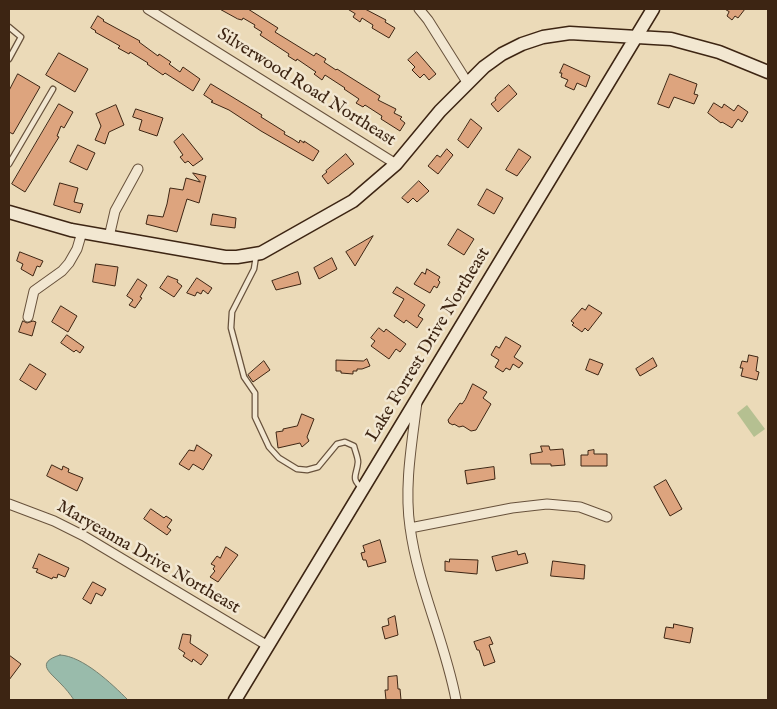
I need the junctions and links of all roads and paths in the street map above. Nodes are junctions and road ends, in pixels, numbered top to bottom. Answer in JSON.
{"nodes":[{"id":1,"x":148,"y":9,"type":"edge"},
{"id":2,"x":419,"y":9,"type":"edge"},
{"id":3,"x":653,"y":9,"type":"edge"},
{"id":4,"x":9,"y":27,"type":"edge"},
{"id":5,"x":636,"y":36,"type":"junction"},
{"id":6,"x":9,"y":59,"type":"edge"},
{"id":7,"x":768,"y":72,"type":"edge"},
{"id":8,"x":467,"y":82,"type":"junction"},
{"id":9,"x":53,"y":89,"type":"dead end"},
{"id":10,"x":9,"y":164,"type":"edge"},
{"id":11,"x":396,"y":164,"type":"junction"},
{"id":12,"x":138,"y":169,"type":"dead end"},
{"id":13,"x":9,"y":212,"type":"edge"},
{"id":14,"x":82,"y":232,"type":"junction"},
{"id":15,"x":109,"y":237,"type":"junction"},
{"id":16,"x":256,"y":254,"type":"junction"},
{"id":17,"x":28,"y":317,"type":"dead end"},
{"id":18,"x":418,"y":397,"type":"junction"},
{"id":19,"x":363,"y":489,"type":"junction"},
{"id":20,"x":9,"y":504,"type":"edge"},
{"id":21,"x":607,"y":517,"type":"dead end"},
{"id":22,"x":410,"y":528,"type":"junction"},
{"id":23,"x":268,"y":646,"type":"junction"},
{"id":24,"x":235,"y":700,"type":"edge"},
{"id":25,"x":456,"y":700,"type":"edge"}],
"edges":[{"from":1,"to":11,"type":"street","name":"Silverwood Road Northeast"},
{"from":2,"to":8,"type":"street"},
{"from":3,"to":5,"type":"main road","name":"Lake Forrest Drive Northeast"},
{"from":4,"to":6,"type":"lane"},
{"from":5,"to":7,"type":"main road"},
{"from":5,"to":8,"type":"main road"},
{"from":5,"to":18,"type":"main road","name":"Lake Forrest Drive Northeast"},
{"from":8,"to":11,"type":"main road"},
{"from":9,"to":10,"type":"lane"},
{"from":11,"to":16,"type":"main road"},
{"from":12,"to":15,"type":"street"},
{"from":13,"to":14,"type":"main road"},
{"from":14,"to":15,"type":"main road"},
{"from":14,"to":17,"type":"street"},
{"from":15,"to":16,"type":"main road"},
{"from":16,"to":19,"type":"lane"},
{"from":18,"to":19,"type":"main road","name":"Lake Forrest Drive Northeast"},
{"from":18,"to":22,"type":"street"},
{"from":19,"to":23,"type":"main road","name":"Lake Forrest Drive Northeast"},
{"from":20,"to":23,"type":"street","name":"Maryeanna Drive Northeast"},
{"from":21,"to":22,"type":"street"},
{"from":22,"to":25,"type":"street"},
{"from":23,"to":24,"type":"main road","name":"Lake Forrest Drive Northeast"}]}
